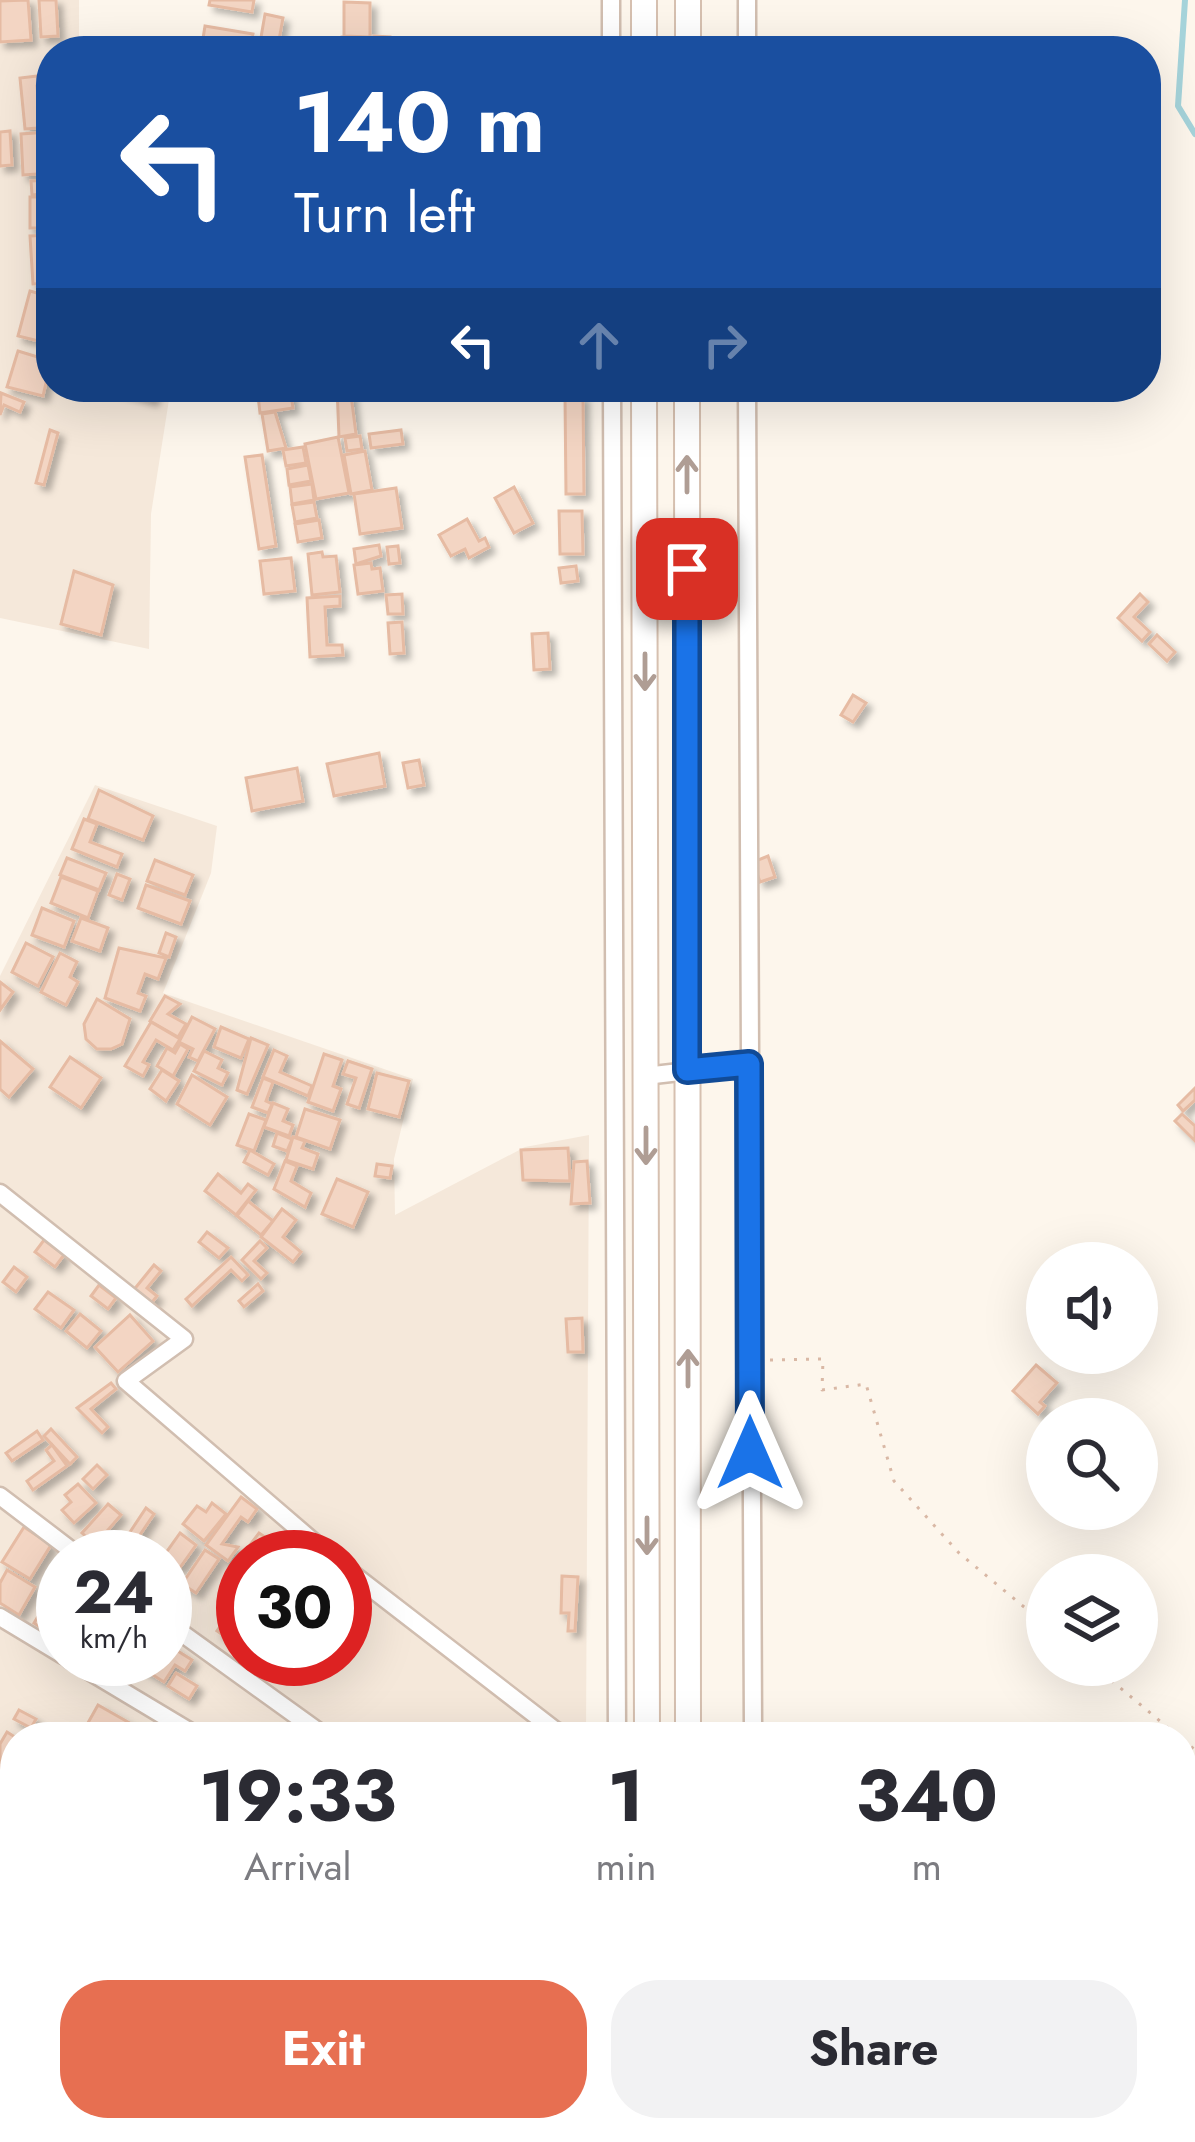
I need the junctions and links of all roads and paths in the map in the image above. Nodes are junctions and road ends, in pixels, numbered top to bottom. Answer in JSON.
{"nodes":[{"id":1,"x":611,"y":0,"type":"edge"},
{"id":2,"x":644,"y":0,"type":"edge"},
{"id":3,"x":688,"y":0,"type":"edge"},
{"id":4,"x":747,"y":0,"type":"edge"},
{"id":5,"x":611,"y":36,"type":"edge"},
{"id":6,"x":644,"y":36,"type":"edge"},
{"id":7,"x":688,"y":36,"type":"edge"},
{"id":8,"x":747,"y":36,"type":"edge"},
{"id":9,"x":612,"y":402,"type":"edge"},
{"id":10,"x":644,"y":402,"type":"edge"},
{"id":11,"x":688,"y":402,"type":"edge"},
{"id":12,"x":747,"y":402,"type":"edge"},
{"id":13,"x":749,"y":1064,"type":"junction"},
{"id":14,"x":687,"y":1070,"type":"junction"},
{"id":15,"x":645,"y":1076,"type":"junction"},
{"id":16,"x":0,"y":1193,"type":"edge"},
{"id":17,"x":750,"y":1360,"type":"junction"},
{"id":18,"x":0,"y":1496,"type":"edge"},
{"id":19,"x":45,"y":1530,"type":"edge"},
{"id":20,"x":300,"y":1530,"type":"edge"},
{"id":21,"x":372,"y":1589,"type":"edge"},
{"id":22,"x":1026,"y":1609,"type":"edge"},
{"id":23,"x":0,"y":1617,"type":"edge"},
{"id":24,"x":36,"y":1639,"type":"edge"},
{"id":25,"x":192,"y":1640,"type":"edge"},
{"id":26,"x":114,"y":1686,"type":"edge"},
{"id":27,"x":1118,"y":1686,"type":"edge"},
{"id":28,"x":174,"y":1722,"type":"edge"},
{"id":29,"x":305,"y":1722,"type":"edge"},
{"id":30,"x":544,"y":1722,"type":"edge"},
{"id":31,"x":617,"y":1722,"type":"edge"},
{"id":32,"x":647,"y":1722,"type":"edge"},
{"id":33,"x":688,"y":1722,"type":"edge"},
{"id":34,"x":753,"y":1722,"type":"edge"},
{"id":35,"x":1161,"y":1722,"type":"edge"}],
"edges":[{"from":1,"to":5,"type":"street"},
{"from":2,"to":6,"type":"main road"},
{"from":3,"to":7,"type":"main road"},
{"from":4,"to":8,"type":"street"},
{"from":9,"to":31,"type":"street"},
{"from":10,"to":15,"type":"main road","one_way":true},
{"from":14,"to":11,"type":"main road","one_way":true},
{"from":12,"to":13,"type":"street"},
{"from":13,"to":14,"type":"street"},
{"from":13,"to":17,"type":"street"},
{"from":14,"to":15,"type":"street"},
{"from":33,"to":14,"type":"main road","one_way":true},
{"from":15,"to":32,"type":"main road","one_way":true},
{"from":16,"to":20,"type":"street"},
{"from":17,"to":22,"type":"path"},
{"from":17,"to":34,"type":"street"},
{"from":18,"to":19,"type":"street"},
{"from":21,"to":30,"type":"street"},
{"from":23,"to":24,"type":"street"},
{"from":25,"to":29,"type":"street"},
{"from":26,"to":28,"type":"street"},
{"from":27,"to":35,"type":"path"}]}
